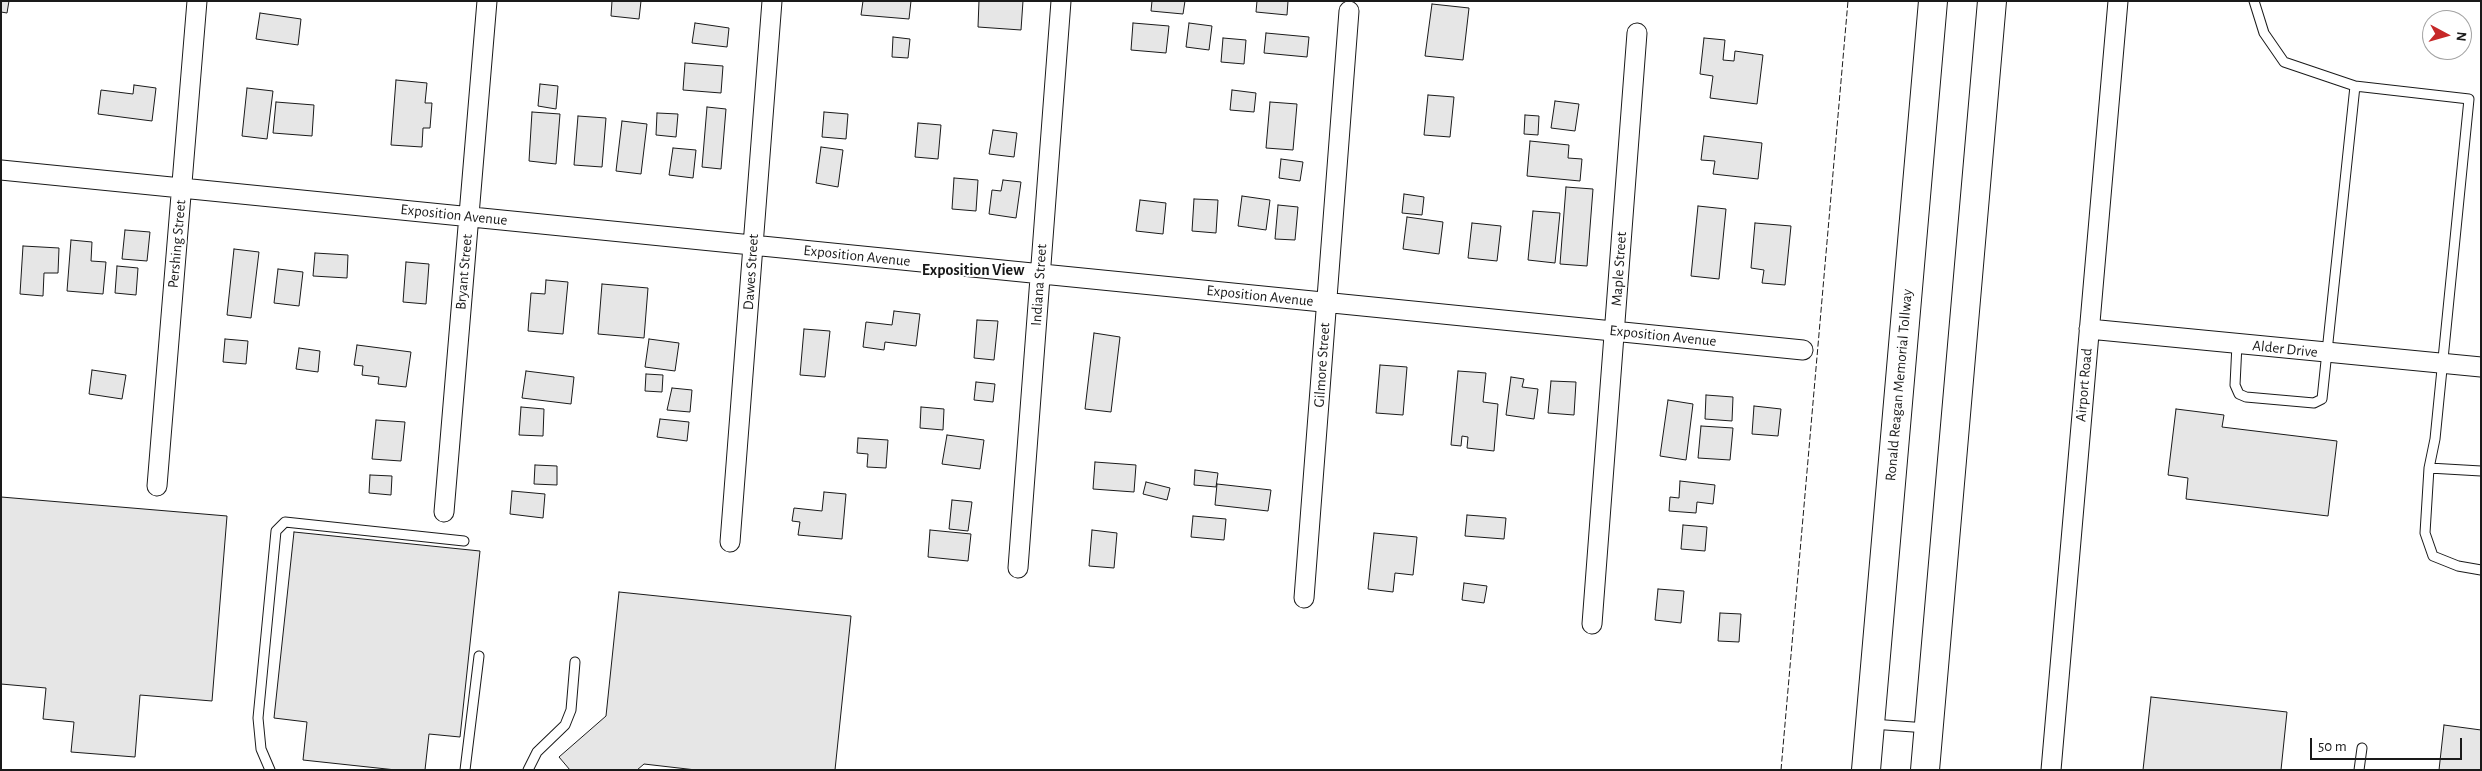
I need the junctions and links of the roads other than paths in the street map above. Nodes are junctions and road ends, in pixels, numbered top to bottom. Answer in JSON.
{"nodes":[{"id":1,"x":197,"y":1,"type":"edge"},
{"id":2,"x":487,"y":1,"type":"edge"},
{"id":3,"x":772,"y":1,"type":"edge"},
{"id":4,"x":1061,"y":1,"type":"edge"},
{"id":5,"x":1933,"y":1,"type":"edge"},
{"id":6,"x":1992,"y":1,"type":"edge"},
{"id":7,"x":2118,"y":1,"type":"edge"},
{"id":8,"x":2254,"y":1,"type":"edge"},
{"id":9,"x":1349,"y":11,"type":"dead end"},
{"id":10,"x":1637,"y":33,"type":"dead end"},
{"id":11,"x":2355,"y":86,"type":"junction"},
{"id":12,"x":1,"y":170,"type":"edge"},
{"id":13,"x":182,"y":188,"type":"junction"},
{"id":14,"x":468,"y":217,"type":"junction"},
{"id":15,"x":754,"y":245,"type":"junction"},
{"id":16,"x":1040,"y":274,"type":"junction"},
{"id":17,"x":1327,"y":302,"type":"junction"},
{"id":18,"x":2088,"y":329,"type":"junction"},
{"id":19,"x":1614,"y":331,"type":"junction"},
{"id":20,"x":2237,"y":344,"type":"junction"},
{"id":21,"x":1803,"y":350,"type":"dead end"},
{"id":22,"x":2327,"y":353,"type":"junction"},
{"id":23,"x":2443,"y":364,"type":"junction"},
{"id":24,"x":2481,"y":367,"type":"edge"},
{"id":25,"x":2429,"y":468,"type":"junction"},
{"id":26,"x":2481,"y":471,"type":"edge"},
{"id":27,"x":157,"y":486,"type":"dead end"},
{"id":28,"x":444,"y":512,"type":"dead end"},
{"id":29,"x":464,"y":541,"type":"dead end"},
{"id":30,"x":730,"y":542,"type":"dead end"},
{"id":31,"x":1018,"y":568,"type":"dead end"},
{"id":32,"x":2481,"y":570,"type":"edge"},
{"id":33,"x":1304,"y":598,"type":"dead end"},
{"id":34,"x":1592,"y":624,"type":"dead end"},
{"id":35,"x":479,"y":656,"type":"dead end"},
{"id":36,"x":575,"y":662,"type":"dead end"},
{"id":37,"x":1870,"y":724,"type":"junction"},
{"id":38,"x":1929,"y":728,"type":"junction"},
{"id":39,"x":2362,"y":748,"type":"dead end"},
{"id":40,"x":270,"y":770,"type":"edge"},
{"id":41,"x":465,"y":770,"type":"edge"},
{"id":42,"x":528,"y":770,"type":"edge"},
{"id":43,"x":1866,"y":770,"type":"edge"},
{"id":44,"x":1925,"y":770,"type":"edge"},
{"id":45,"x":2051,"y":770,"type":"edge"},
{"id":46,"x":2359,"y":770,"type":"edge"}],
"edges":[{"from":1,"to":13,"type":"street","name":"Pershing Street"},
{"from":2,"to":14,"type":"street","name":"Bryant Street"},
{"from":3,"to":15,"type":"street","name":"Dawes Street"},
{"from":4,"to":16,"type":"street","name":"Indiana Street"},
{"from":5,"to":37,"type":"highway","name":"Ronald Reagan Memorial Tollway"},
{"from":6,"to":38,"type":"highway"},
{"from":7,"to":18,"type":"street","name":"Airport Road"},
{"from":8,"to":11,"type":"lane"},
{"from":9,"to":17,"type":"street","name":"Gilmore Street"},
{"from":10,"to":19,"type":"street","name":"Maple Street"},
{"from":11,"to":22,"type":"lane"},
{"from":11,"to":23,"type":"lane"},
{"from":12,"to":13,"type":"street","name":"Exposition Avenue"},
{"from":13,"to":14,"type":"street","name":"Exposition Avenue"},
{"from":13,"to":27,"type":"street","name":"Pershing Street"},
{"from":14,"to":15,"type":"street","name":"Exposition Avenue"},
{"from":14,"to":28,"type":"street","name":"Bryant Street"},
{"from":15,"to":16,"type":"street","name":"Exposition Avenue"},
{"from":15,"to":30,"type":"street","name":"Dawes Street"},
{"from":16,"to":17,"type":"street","name":"Exposition Avenue"},
{"from":16,"to":31,"type":"street","name":"Indiana Street"},
{"from":17,"to":19,"type":"street","name":"Exposition Avenue"},
{"from":17,"to":33,"type":"street","name":"Gilmore Street"},
{"from":18,"to":20,"type":"street","name":"Alder Drive"},
{"from":18,"to":45,"type":"street","name":"Airport Road"},
{"from":19,"to":21,"type":"street","name":"Exposition Avenue"},
{"from":19,"to":34,"type":"street","name":"Maple Street"},
{"from":20,"to":22,"type":"street","name":"Alder Drive"},
{"from":20,"to":22,"type":"lane"},
{"from":22,"to":23,"type":"street","name":"Alder Drive"},
{"from":23,"to":24,"type":"street","name":"Alder Drive"},
{"from":23,"to":25,"type":"lane"},
{"from":25,"to":26,"type":"lane"},
{"from":25,"to":32,"type":"lane"},
{"from":29,"to":40,"type":"lane"},
{"from":35,"to":41,"type":"lane"},
{"from":36,"to":42,"type":"lane"},
{"from":37,"to":38,"type":"lane"},
{"from":37,"to":43,"type":"highway","name":"Ronald Reagan Memorial Tollway"},
{"from":38,"to":44,"type":"highway"},
{"from":39,"to":46,"type":"lane"}]}
